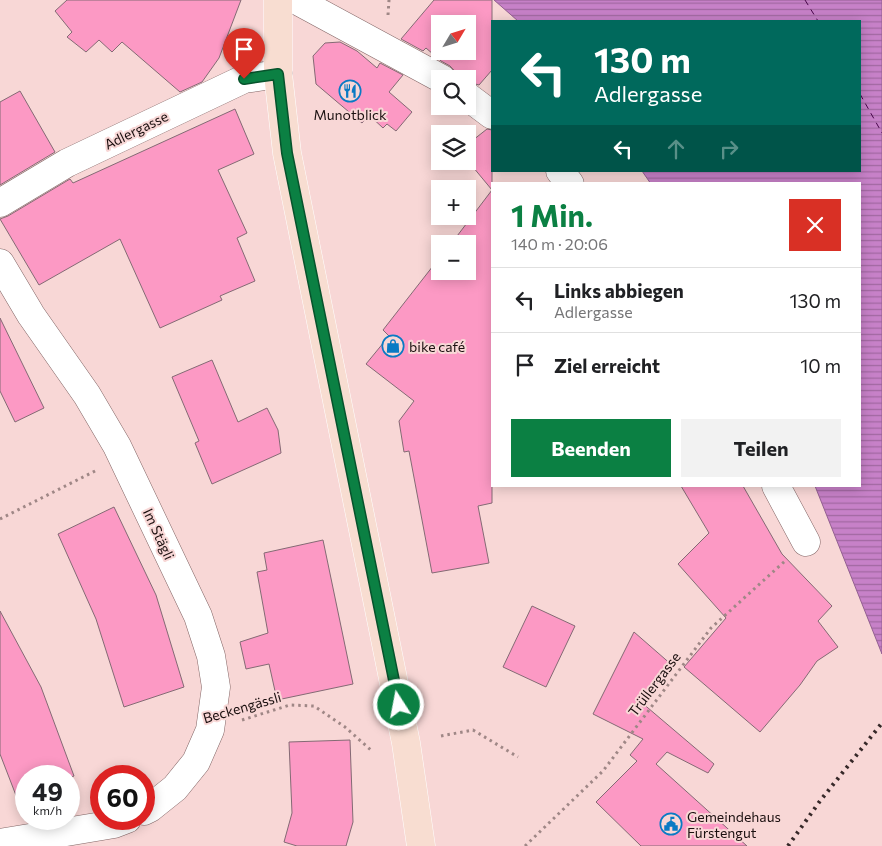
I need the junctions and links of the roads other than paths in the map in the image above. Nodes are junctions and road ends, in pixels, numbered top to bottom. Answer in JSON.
{"nodes":[{"id":1,"x":278,"y":0,"type":"edge"},
{"id":2,"x":296,"y":0,"type":"edge"},
{"id":3,"x":431,"y":73,"type":"edge"},
{"id":4,"x":278,"y":74,"type":"junction"},
{"id":5,"x":476,"y":103,"type":"edge"},
{"id":6,"x":491,"y":114,"type":"edge"},
{"id":7,"x":561,"y":172,"type":"edge"},
{"id":8,"x":568,"y":182,"type":"edge"},
{"id":9,"x":0,"y":203,"type":"edge"},
{"id":10,"x":0,"y":263,"type":"edge"},
{"id":11,"x":777,"y":487,"type":"edge"},
{"id":12,"x":806,"y":542,"type":"road end"},
{"id":13,"x":155,"y":804,"type":"edge"},
{"id":14,"x":90,"y":828,"type":"edge"},
{"id":15,"x":0,"y":843,"type":"edge"},
{"id":16,"x":421,"y":846,"type":"edge"}],
"edges":[{"from":1,"to":4,"type":"main road"},
{"from":2,"to":3,"type":"street"},
{"from":4,"to":9,"type":"street","name":"Adlergasse"},
{"from":4,"to":16,"type":"main road"},
{"from":5,"to":6,"type":"street"},
{"from":7,"to":8,"type":"street"},
{"from":10,"to":13,"type":"street","name":"Im Stägli"},
{"from":11,"to":12,"type":"street"},
{"from":14,"to":15,"type":"street"}]}
